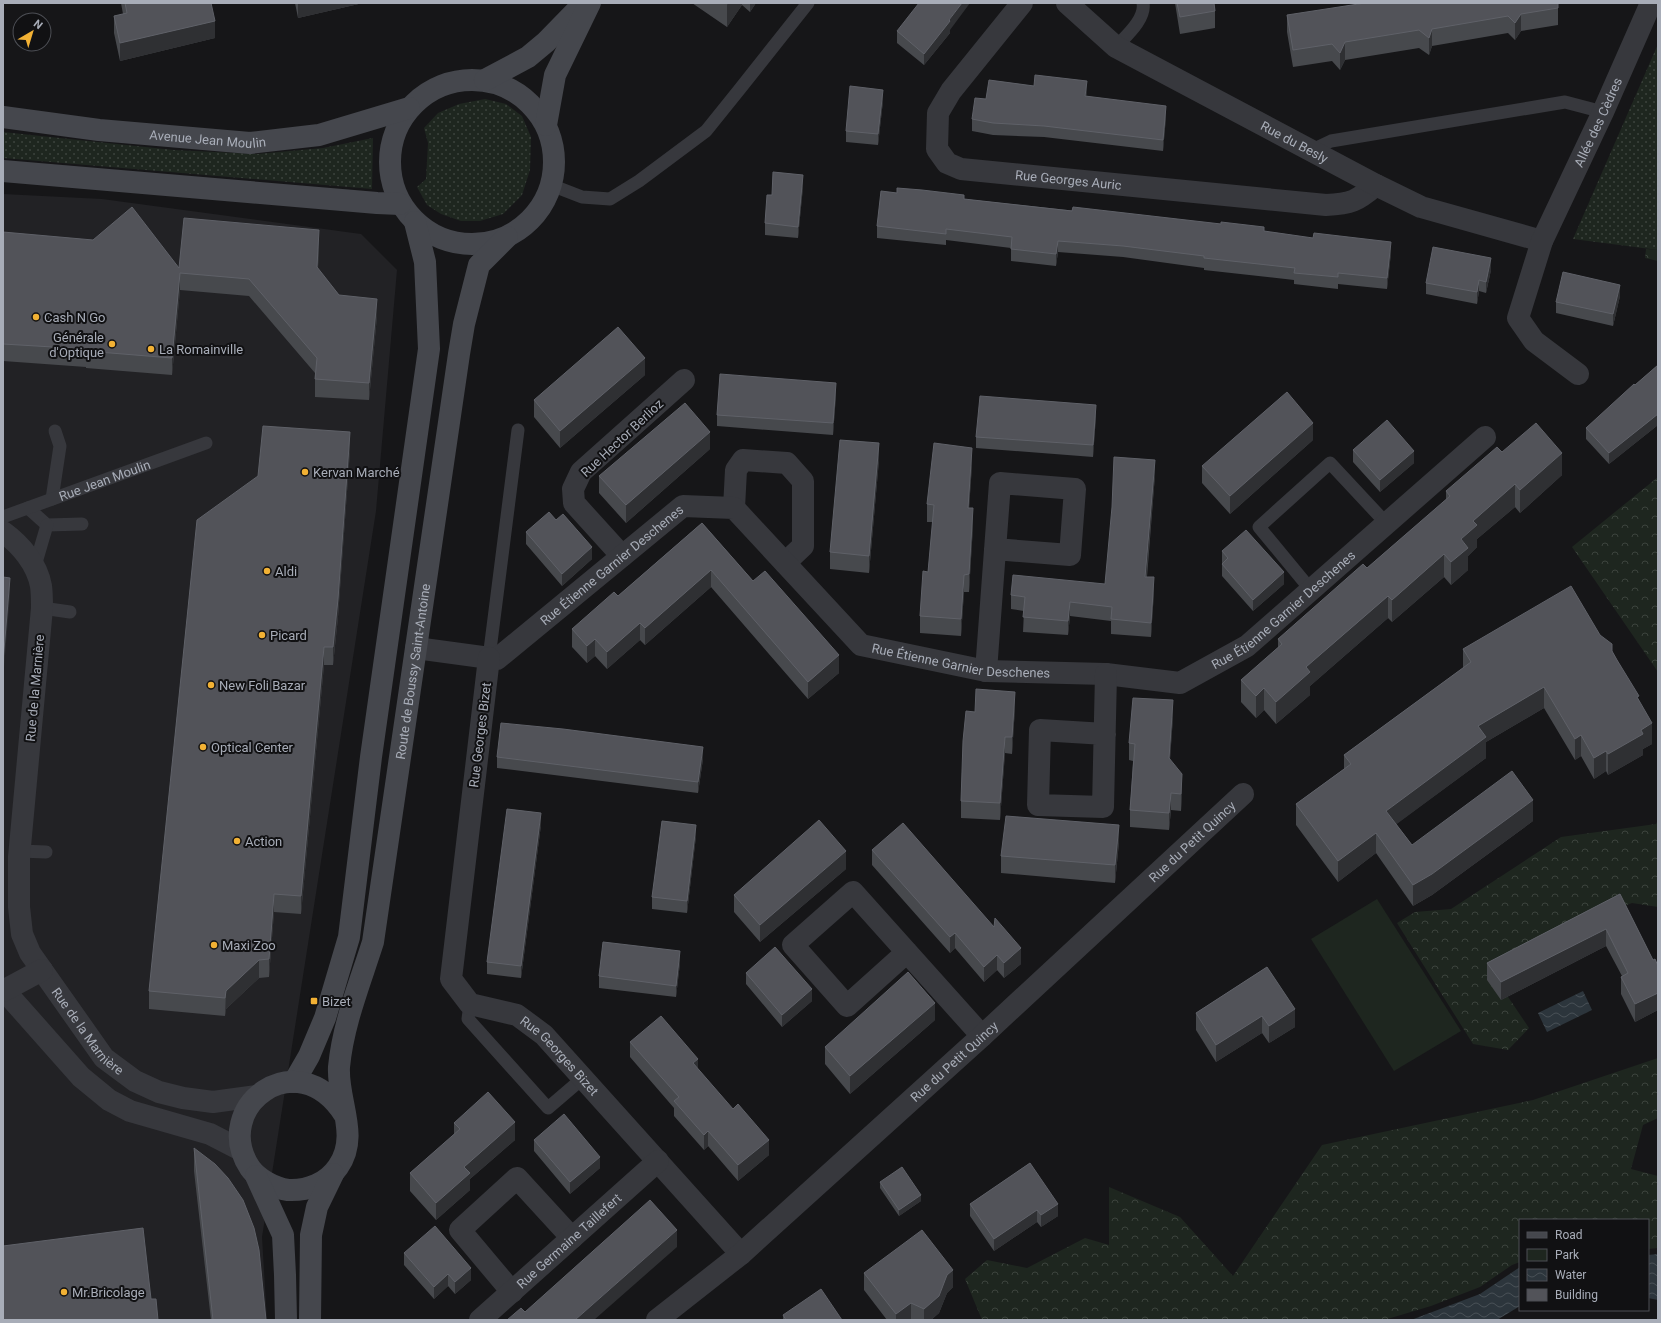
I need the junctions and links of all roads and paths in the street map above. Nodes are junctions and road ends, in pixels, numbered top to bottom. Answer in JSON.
{"nodes":[{"id":1,"x":584,"y":3,"type":"edge"},
{"id":2,"x":590,"y":3,"type":"edge"},
{"id":3,"x":808,"y":3,"type":"edge"},
{"id":4,"x":1022,"y":3,"type":"edge"},
{"id":5,"x":1067,"y":3,"type":"edge"},
{"id":6,"x":1143,"y":3,"type":"edge"},
{"id":7,"x":1651,"y":3,"type":"edge"},
{"id":8,"x":1116,"y":46,"type":"junction"},
{"id":9,"x":485,"y":80,"type":"junction"},
{"id":10,"x":409,"y":108,"type":"junction"},
{"id":11,"x":1603,"y":112,"type":"junction"},
{"id":12,"x":3,"y":117,"type":"edge"},
{"id":13,"x":546,"y":125,"type":"junction"},
{"id":14,"x":1312,"y":150,"type":"junction"},
{"id":15,"x":3,"y":171,"type":"edge"},
{"id":16,"x":551,"y":185,"type":"junction"},
{"id":17,"x":1376,"y":185,"type":"junction"},
{"id":18,"x":400,"y":204,"type":"junction"},
{"id":19,"x":415,"y":222,"type":"junction"},
{"id":20,"x":507,"y":237,"type":"junction"},
{"id":21,"x":1542,"y":241,"type":"junction"},
{"id":22,"x":1578,"y":374,"type":"dead end"},
{"id":23,"x":684,"y":380,"type":"dead end"},
{"id":24,"x":518,"y":430,"type":"dead end"},
{"id":25,"x":55,"y":431,"type":"dead end"},
{"id":26,"x":1485,"y":437,"type":"dead end"},
{"id":27,"x":206,"y":443,"type":"dead end"},
{"id":28,"x":52,"y":499,"type":"junction"},
{"id":29,"x":28,"y":508,"type":"junction"},
{"id":30,"x":734,"y":508,"type":"junction"},
{"id":31,"x":3,"y":517,"type":"edge"},
{"id":32,"x":1386,"y":523,"type":"junction"},
{"id":33,"x":82,"y":524,"type":"dead end"},
{"id":34,"x":47,"y":525,"type":"junction"},
{"id":35,"x":3,"y":532,"type":"edge"},
{"id":36,"x":996,"y":549,"type":"junction"},
{"id":37,"x":622,"y":556,"type":"junction"},
{"id":38,"x":785,"y":563,"type":"junction"},
{"id":39,"x":35,"y":566,"type":"junction"},
{"id":40,"x":1311,"y":590,"type":"junction"},
{"id":41,"x":42,"y":608,"type":"junction"},
{"id":42,"x":70,"y":612,"type":"dead end"},
{"id":43,"x":416,"y":648,"type":"junction"},
{"id":44,"x":489,"y":658,"type":"junction"},
{"id":45,"x":986,"y":671,"type":"junction"},
{"id":46,"x":1106,"y":674,"type":"junction"},
{"id":47,"x":1105,"y":734,"type":"junction"},
{"id":48,"x":1243,"y":794,"type":"dead end"},
{"id":49,"x":46,"y":852,"type":"dead end"},
{"id":50,"x":20,"y":854,"type":"junction"},
{"id":51,"x":3,"y":890,"type":"edge"},
{"id":52,"x":908,"y":952,"type":"junction"},
{"id":53,"x":42,"y":970,"type":"junction"},
{"id":54,"x":3,"y":990,"type":"edge"},
{"id":55,"x":470,"y":1004,"type":"junction"},
{"id":56,"x":982,"y":1036,"type":"junction"},
{"id":57,"x":583,"y":1078,"type":"junction"},
{"id":58,"x":294,"y":1082,"type":"junction"},
{"id":59,"x":257,"y":1096,"type":"junction"},
{"id":60,"x":344,"y":1114,"type":"junction"},
{"id":61,"x":241,"y":1150,"type":"junction"},
{"id":62,"x":658,"y":1162,"type":"junction"},
{"id":63,"x":334,"y":1174,"type":"junction"},
{"id":64,"x":256,"y":1176,"type":"junction"},
{"id":65,"x":572,"y":1238,"type":"junction"},
{"id":66,"x":742,"y":1254,"type":"junction"},
{"id":67,"x":512,"y":1292,"type":"junction"},
{"id":68,"x":286,"y":1320,"type":"edge"},
{"id":69,"x":310,"y":1320,"type":"edge"},
{"id":70,"x":480,"y":1320,"type":"edge"},
{"id":71,"x":657,"y":1320,"type":"edge"}],
"edges":[{"from":1,"to":9,"type":"main road"},
{"from":2,"to":13,"type":"main road"},
{"from":3,"to":16,"type":"lane"},
{"from":4,"to":17,"type":"street","name":"Rue Georges Auric"},
{"from":5,"to":8,"type":"street","name":"Rue du Besly"},
{"from":6,"to":8,"type":"lane"},
{"from":7,"to":11,"type":"street","name":"Allée des Cèdres"},
{"from":8,"to":14,"type":"street","name":"Rue du Besly"},
{"from":9,"to":10,"type":"main road"},
{"from":9,"to":13,"type":"main road"},
{"from":10,"to":12,"type":"main road","name":"Avenue Jean Moulin"},
{"from":10,"to":18,"type":"main road"},
{"from":11,"to":14,"type":"lane"},
{"from":11,"to":21,"type":"street","name":"Allée des Cèdres"},
{"from":13,"to":16,"type":"main road"},
{"from":14,"to":17,"type":"street","name":"Rue du Besly"},
{"from":15,"to":18,"type":"main road"},
{"from":16,"to":20,"type":"main road"},
{"from":17,"to":21,"type":"street","name":"Rue du Besly"},
{"from":18,"to":19,"type":"main road"},
{"from":19,"to":20,"type":"main road"},
{"from":19,"to":58,"type":"main road"},
{"from":20,"to":43,"type":"main road","name":"Route de Boussy Saint-Antoine"},
{"from":21,"to":22,"type":"street","name":"Allée des Cèdres"},
{"from":23,"to":37,"type":"street","name":"Rue Hector Berlioz"},
{"from":24,"to":44,"type":"lane"},
{"from":25,"to":28,"type":"lane"},
{"from":26,"to":32,"type":"street","name":"Rue Étienne Garnier Deschenes"},
{"from":27,"to":28,"type":"lane","name":"Rue Jean Moulin"},
{"from":28,"to":29,"type":"lane","name":"Rue Jean Moulin"},
{"from":29,"to":31,"type":"lane","name":"Rue Jean Moulin"},
{"from":29,"to":34,"type":"lane"},
{"from":30,"to":37,"type":"street","name":"Rue Étienne Garnier Deschenes"},
{"from":30,"to":38,"type":"street","name":"Rue Étienne Garnier Deschenes"},
{"from":30,"to":38,"type":"street"},
{"from":32,"to":40,"type":"street","name":"Rue Étienne Garnier Deschenes"},
{"from":32,"to":40,"type":"lane"},
{"from":33,"to":34,"type":"lane"},
{"from":34,"to":39,"type":"lane"},
{"from":35,"to":39,"type":"street","name":"Rue de la Marnière"},
{"from":36,"to":36,"type":"street"},
{"from":36,"to":45,"type":"street"},
{"from":37,"to":44,"type":"street","name":"Rue Étienne Garnier Deschenes"},
{"from":38,"to":45,"type":"street","name":"Rue Étienne Garnier Deschenes"},
{"from":39,"to":41,"type":"street","name":"Rue de la Marnière"},
{"from":40,"to":46,"type":"street","name":"Rue Étienne Garnier Deschenes"},
{"from":41,"to":42,"type":"lane"},
{"from":41,"to":50,"type":"street","name":"Rue de la Marnière"},
{"from":43,"to":44,"type":"street","name":"Rue Étienne Garnier Deschenes"},
{"from":43,"to":60,"type":"main road","name":"Route de Boussy Saint-Antoine"},
{"from":44,"to":55,"type":"street","name":"Rue Georges Bizet"},
{"from":45,"to":46,"type":"street","name":"Rue Étienne Garnier Deschenes"},
{"from":46,"to":47,"type":"street"},
{"from":47,"to":47,"type":"street"},
{"from":48,"to":56,"type":"street","name":"Rue du Petit Quincy"},
{"from":49,"to":50,"type":"lane"},
{"from":50,"to":51,"type":"street","name":"Rue de la Marnière"},
{"from":50,"to":53,"type":"street","name":"Rue de la Marnière"},
{"from":52,"to":52,"type":"street"},
{"from":52,"to":56,"type":"street"},
{"from":53,"to":54,"type":"street"},
{"from":53,"to":59,"type":"street","name":"Rue de la Marnière"},
{"from":54,"to":61,"type":"street"},
{"from":55,"to":57,"type":"street","name":"Rue Georges Bizet"},
{"from":55,"to":57,"type":"lane"},
{"from":56,"to":66,"type":"street","name":"Rue du Petit Quincy"},
{"from":57,"to":62,"type":"street","name":"Rue Georges Bizet"},
{"from":58,"to":59,"type":"main road"},
{"from":58,"to":60,"type":"main road"},
{"from":59,"to":61,"type":"main road"},
{"from":60,"to":63,"type":"main road"},
{"from":61,"to":64,"type":"main road"},
{"from":62,"to":65,"type":"street","name":"Rue Germaine Taillefert"},
{"from":62,"to":66,"type":"street","name":"Rue Georges Bizet"},
{"from":63,"to":64,"type":"main road"},
{"from":63,"to":69,"type":"main road"},
{"from":64,"to":68,"type":"main road"},
{"from":65,"to":67,"type":"street","name":"Rue Germaine Taillefert"},
{"from":65,"to":67,"type":"street"},
{"from":66,"to":71,"type":"street","name":"Rue du Petit Quincy"},
{"from":67,"to":70,"type":"street","name":"Rue Germaine Taillefert"}]}
